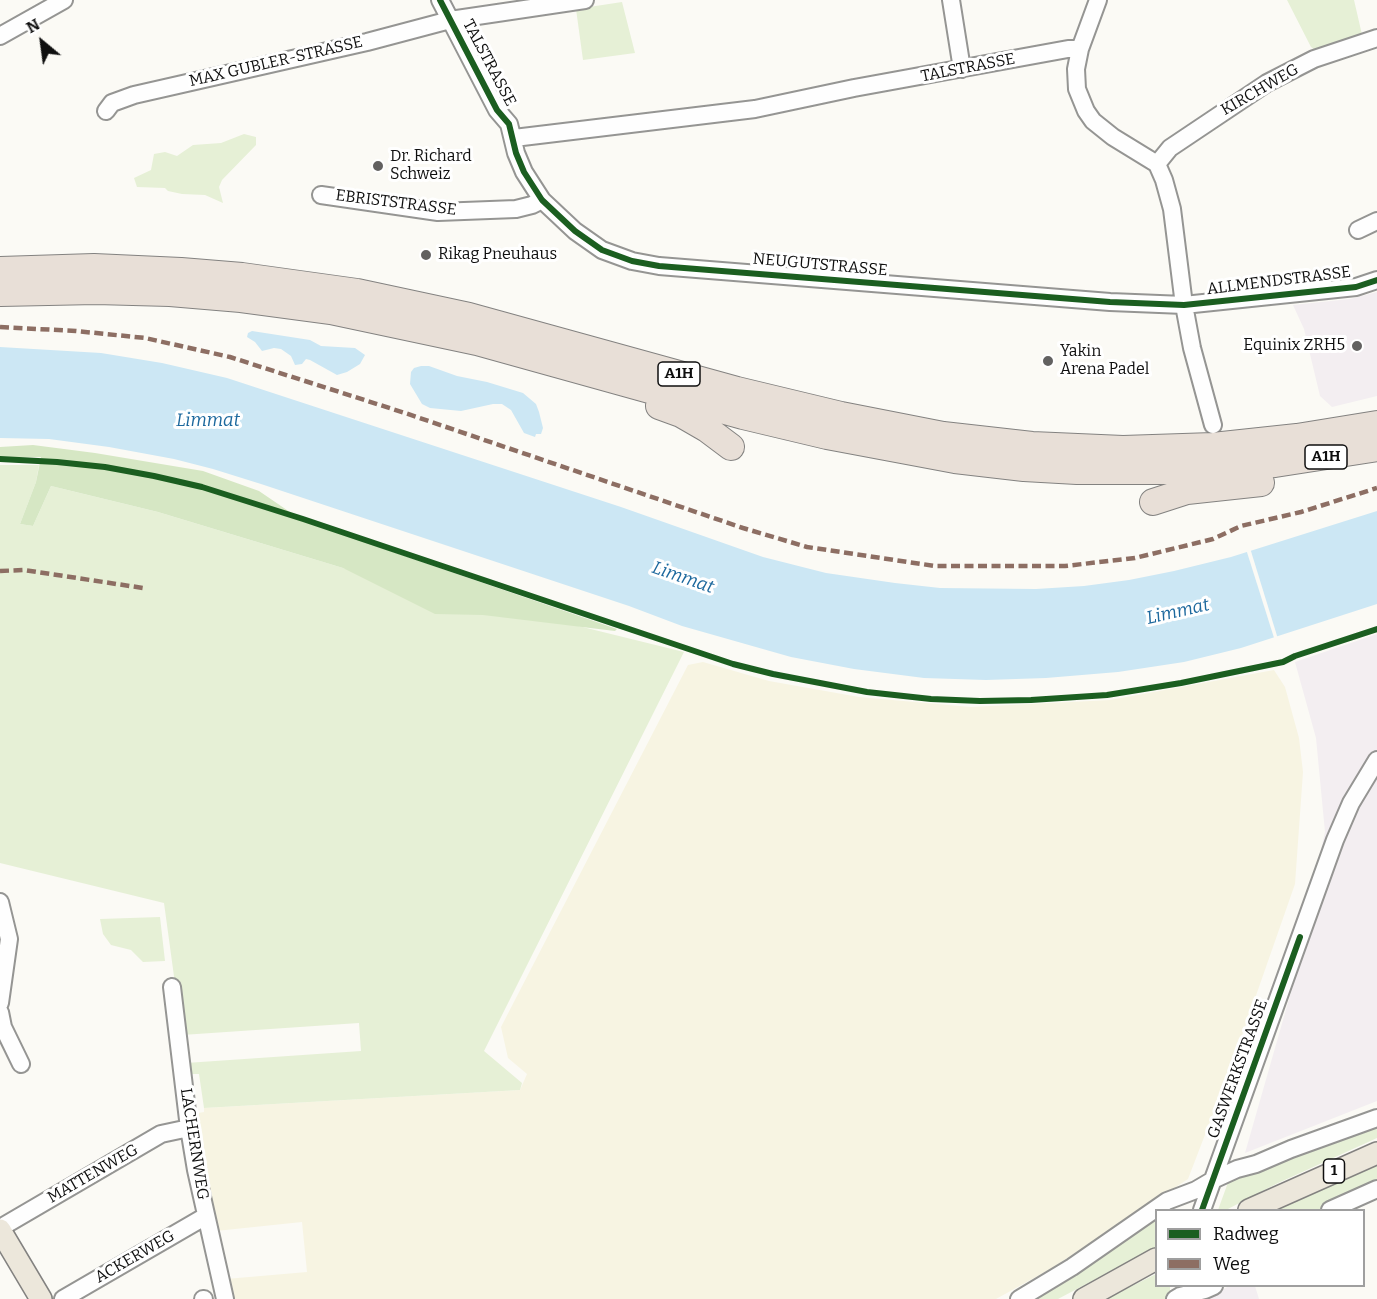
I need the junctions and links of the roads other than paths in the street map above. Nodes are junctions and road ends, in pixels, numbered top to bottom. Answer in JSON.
{"nodes":[{"id":1,"x":64,"y":0,"type":"edge"},
{"id":2,"x":440,"y":0,"type":"edge"},
{"id":3,"x":585,"y":0,"type":"edge"},
{"id":4,"x":951,"y":0,"type":"edge"},
{"id":5,"x":1098,"y":0,"type":"edge"},
{"id":6,"x":450,"y":20,"type":"junction"},
{"id":7,"x":0,"y":36,"type":"edge"},
{"id":8,"x":1377,"y":38,"type":"edge"},
{"id":9,"x":1080,"y":49,"type":"junction"},
{"id":10,"x":962,"y":69,"type":"junction"},
{"id":11,"x":106,"y":111,"type":"dead end"},
{"id":12,"x":514,"y":138,"type":"junction"},
{"id":13,"x":1156,"y":164,"type":"junction"},
{"id":14,"x":321,"y":195,"type":"dead end"},
{"id":15,"x":542,"y":200,"type":"junction"},
{"id":16,"x":1377,"y":221,"type":"edge"},
{"id":17,"x":1358,"y":230,"type":"dead end"},
{"id":18,"x":0,"y":270,"type":"edge"},
{"id":19,"x":1377,"y":280,"type":"edge"},
{"id":20,"x":0,"y":293,"type":"edge"},
{"id":21,"x":1184,"y":306,"type":"junction"},
{"id":22,"x":547,"y":361,"type":"junction"},
{"id":23,"x":1377,"y":424,"type":"edge"},
{"id":24,"x":1213,"y":425,"type":"dead end"},
{"id":25,"x":731,"y":447,"type":"dead end"},
{"id":26,"x":1377,"y":448,"type":"edge"},
{"id":27,"x":1377,"y":465,"type":"edge"},
{"id":28,"x":1153,"y":502,"type":"dead end"},
{"id":29,"x":1377,"y":760,"type":"edge"},
{"id":30,"x":0,"y":902,"type":"edge"},
{"id":31,"x":172,"y":987,"type":"dead end"},
{"id":32,"x":0,"y":1003,"type":"edge"},
{"id":33,"x":0,"y":1012,"type":"edge"},
{"id":34,"x":21,"y":1064,"type":"dead end"},
{"id":35,"x":1377,"y":1118,"type":"edge"},
{"id":36,"x":189,"y":1128,"type":"junction"},
{"id":37,"x":1226,"y":1138,"type":"junction"},
{"id":38,"x":1377,"y":1153,"type":"edge"},
{"id":39,"x":1256,"y":1164,"type":"junction"},
{"id":40,"x":1213,"y":1180,"type":"junction"},
{"id":41,"x":1377,"y":1189,"type":"edge"},
{"id":42,"x":1155,"y":1209,"type":"edge"},
{"id":43,"x":1155,"y":1209,"type":"edge"},
{"id":44,"x":1202,"y":1209,"type":"edge"},
{"id":45,"x":1251,"y":1209,"type":"edge"},
{"id":46,"x":1332,"y":1209,"type":"edge"},
{"id":47,"x":206,"y":1215,"type":"junction"},
{"id":48,"x":0,"y":1229,"type":"edge"},
{"id":49,"x":1155,"y":1260,"type":"edge"},
{"id":50,"x":1212,"y":1287,"type":"edge"},
{"id":51,"x":1178,"y":1295,"type":"edge"},
{"id":52,"x":41,"y":1299,"type":"edge"},
{"id":53,"x":63,"y":1299,"type":"edge"},
{"id":54,"x":225,"y":1299,"type":"edge"},
{"id":55,"x":1019,"y":1299,"type":"edge"},
{"id":56,"x":1084,"y":1299,"type":"edge"}],
"edges":[{"from":1,"to":7,"type":"street"},
{"from":2,"to":6,"type":"street","name":"TALSTRASSE"},
{"from":3,"to":6,"type":"street","name":"MAX GUBLER-STRASSE"},
{"from":4,"to":10,"type":"street"},
{"from":5,"to":9,"type":"street"},
{"from":6,"to":11,"type":"street","name":"MAX GUBLER-STRASSE"},
{"from":6,"to":12,"type":"street","name":"TALSTRASSE"},
{"from":8,"to":13,"type":"street","name":"KIRCHWEG"},
{"from":9,"to":10,"type":"street","name":"TALSTRASSE"},
{"from":9,"to":13,"type":"street"},
{"from":10,"to":12,"type":"street","name":"TALSTRASSE"},
{"from":12,"to":15,"type":"street","name":"NEUGUTSTRASSE"},
{"from":13,"to":21,"type":"street"},
{"from":14,"to":15,"type":"street","name":"EBRISTSTRASSE"},
{"from":15,"to":21,"type":"street","name":"NEUGUTSTRASSE"},
{"from":16,"to":17,"type":"street"},
{"from":18,"to":23,"type":"highway","number":"A1H"},
{"from":19,"to":21,"type":"street","name":"ALLMENDSTRASSE"},
{"from":20,"to":22,"type":"highway","number":"A1H"},
{"from":21,"to":24,"type":"street"},
{"from":22,"to":25,"type":"highway"},
{"from":22,"to":26,"type":"highway","number":"A1H"},
{"from":27,"to":28,"type":"highway"},
{"from":29,"to":37,"type":"street","name":"GASWERKSTRASSE"},
{"from":30,"to":32,"type":"street"},
{"from":31,"to":36,"type":"street","name":"LACHERNWEG"},
{"from":33,"to":34,"type":"street"},
{"from":35,"to":39,"type":"street"},
{"from":36,"to":47,"type":"street","name":"LACHERNWEG"},
{"from":36,"to":48,"type":"street","name":"MATTENWEG"},
{"from":37,"to":39,"type":"street"},
{"from":37,"to":40,"type":"street","name":"GASWERKSTRASSE"},
{"from":38,"to":45,"type":"main road","number":"1"},
{"from":39,"to":40,"type":"street"},
{"from":40,"to":42,"type":"street"},
{"from":40,"to":44,"type":"street","name":"GASWERKSTRASSE"},
{"from":41,"to":46,"type":"street"},
{"from":43,"to":55,"type":"street"},
{"from":47,"to":53,"type":"street","name":"ACKERWEG"},
{"from":47,"to":54,"type":"street","name":"LACHERNWEG"},
{"from":48,"to":52,"type":"main road"},
{"from":49,"to":56,"type":"main road"},
{"from":50,"to":51,"type":"street"}]}
